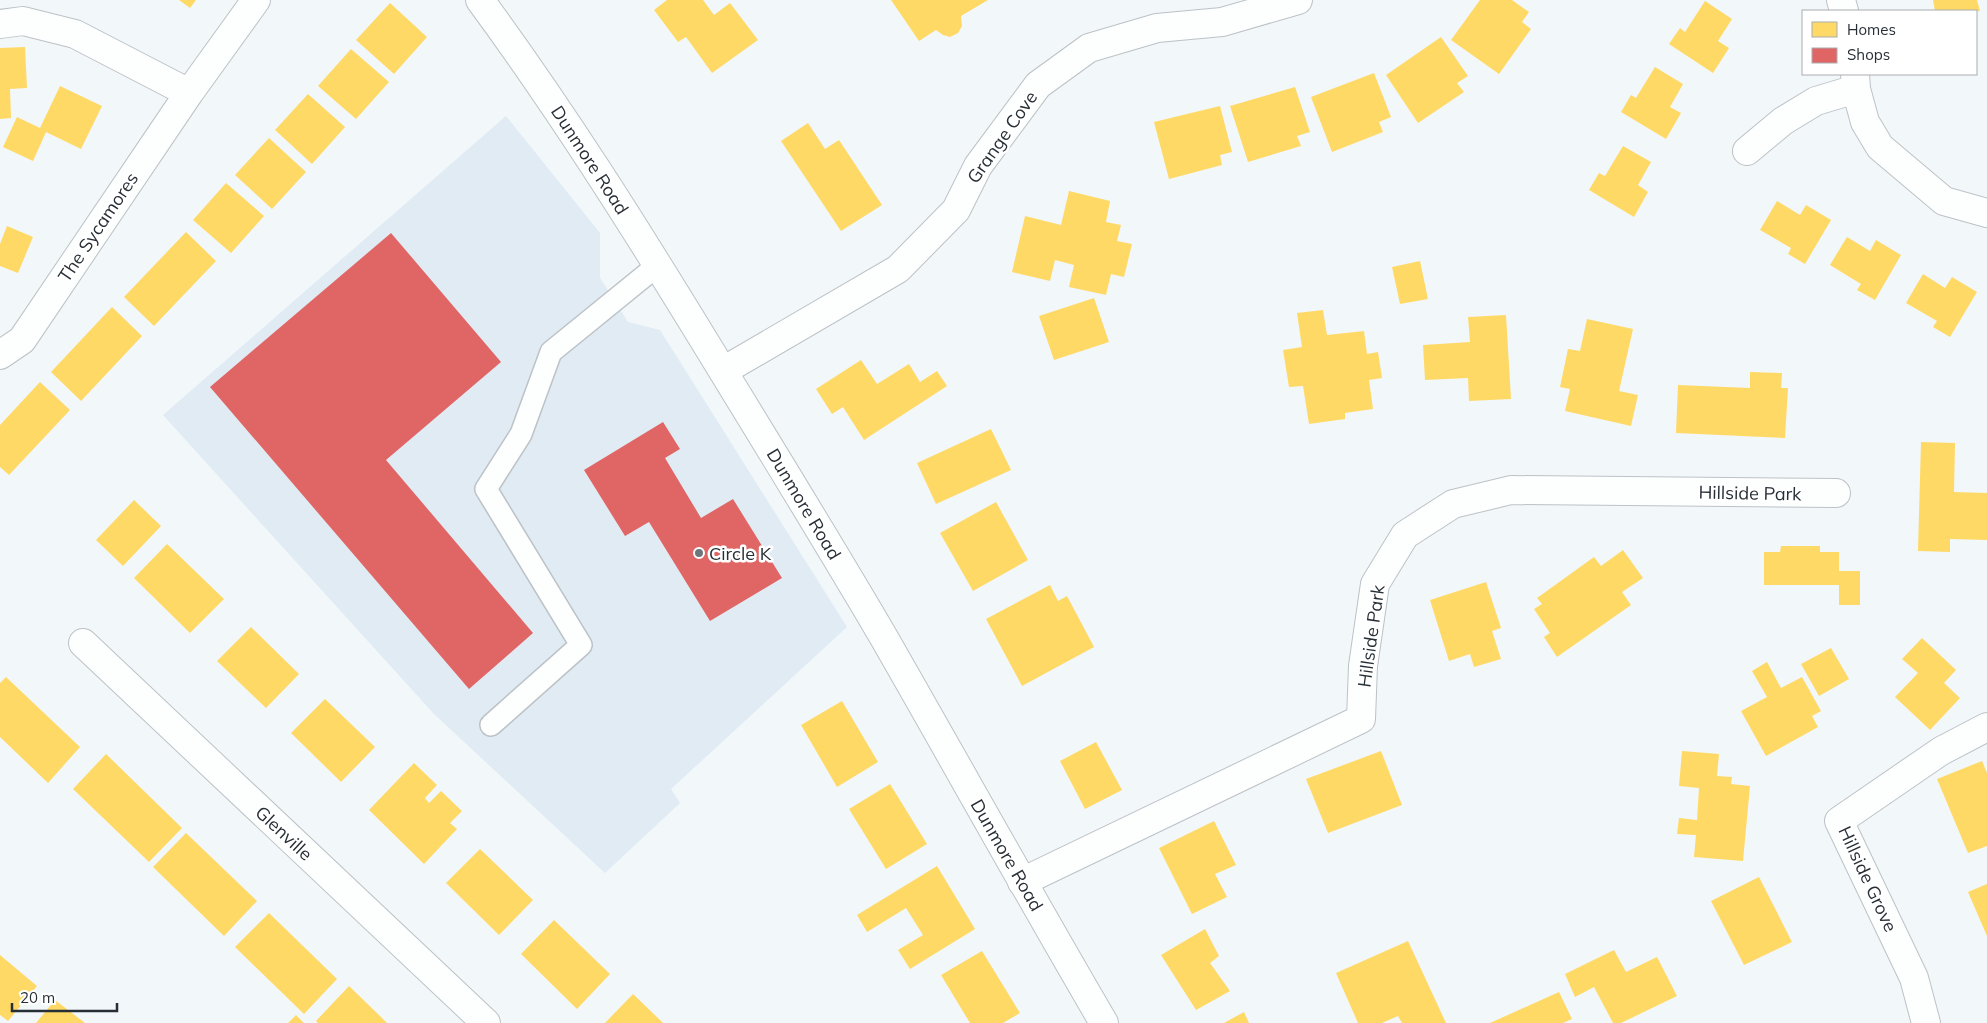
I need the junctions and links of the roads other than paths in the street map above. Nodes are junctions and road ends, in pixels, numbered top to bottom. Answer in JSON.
{"nodes":[{"id":1,"x":256,"y":0,"type":"edge"},
{"id":2,"x":480,"y":0,"type":"edge"},
{"id":3,"x":1298,"y":0,"type":"edge"},
{"id":4,"x":15,"y":15,"type":"edge"},
{"id":5,"x":1856,"y":81,"type":"edge"},
{"id":6,"x":189,"y":93,"type":"junction"},
{"id":7,"x":1747,"y":151,"type":"dead end"},
{"id":8,"x":1987,"y":213,"type":"edge"},
{"id":9,"x":658,"y":265,"type":"junction"},
{"id":10,"x":0,"y":355,"type":"edge"},
{"id":11,"x":723,"y":371,"type":"junction"},
{"id":12,"x":1836,"y":494,"type":"dead end"},
{"id":13,"x":83,"y":643,"type":"dead end"},
{"id":14,"x":491,"y":725,"type":"dead end"},
{"id":15,"x":1987,"y":727,"type":"edge"},
{"id":16,"x":1022,"y":882,"type":"junction"},
{"id":17,"x":486,"y":1023,"type":"edge"},
{"id":18,"x":1104,"y":1023,"type":"edge"},
{"id":19,"x":1926,"y":1023,"type":"edge"}],
"edges":[{"from":1,"to":6,"type":"street","name":"The Sycamores"},
{"from":2,"to":9,"type":"street","name":"Dunmore Road"},
{"from":3,"to":11,"type":"street","name":"Grange Cove"},
{"from":4,"to":6,"type":"street"},
{"from":5,"to":7,"type":"street"},
{"from":5,"to":8,"type":"street"},
{"from":6,"to":10,"type":"street","name":"The Sycamores"},
{"from":9,"to":11,"type":"street","name":"Dunmore Road"},
{"from":9,"to":14,"type":"lane"},
{"from":11,"to":16,"type":"street","name":"Dunmore Road"},
{"from":12,"to":16,"type":"street","name":"Hillside Park"},
{"from":13,"to":17,"type":"street","name":"Glenville"},
{"from":15,"to":19,"type":"street","name":"Hillside Grove"},
{"from":16,"to":18,"type":"street","name":"Dunmore Road"}]}
